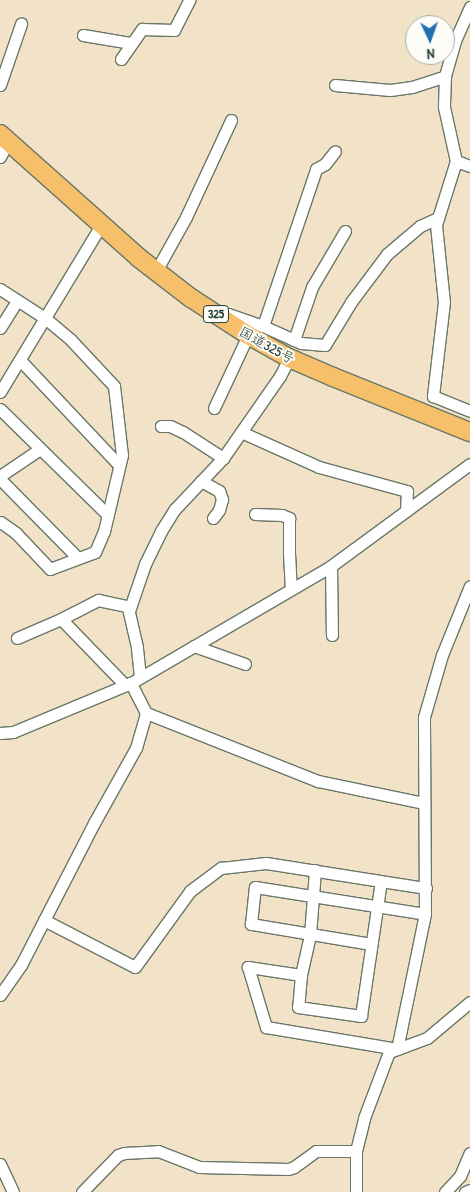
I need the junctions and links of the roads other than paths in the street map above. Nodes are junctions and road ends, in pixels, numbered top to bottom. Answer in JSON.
{"nodes":[{"id":1,"x":189,"y":0,"type":"edge"},
{"id":2,"x":470,"y":7,"type":"edge"},
{"id":3,"x":20,"y":24,"type":"dead end"},
{"id":4,"x":83,"y":35,"type":"dead end"},
{"id":5,"x":131,"y":42,"type":"junction"},
{"id":6,"x":121,"y":59,"type":"dead end"},
{"id":7,"x":445,"y":76,"type":"junction"},
{"id":8,"x":0,"y":85,"type":"edge"},
{"id":9,"x":334,"y":85,"type":"dead end"},
{"id":10,"x":231,"y":120,"type":"dead end"},
{"id":11,"x":3,"y":145,"type":"edge"},
{"id":12,"x":335,"y":151,"type":"dead end"},
{"id":13,"x":456,"y":161,"type":"junction"},
{"id":14,"x":470,"y":166,"type":"edge"},
{"id":15,"x":438,"y":218,"type":"junction"},
{"id":16,"x":101,"y":225,"type":"junction"},
{"id":17,"x":346,"y":231,"type":"dead end"},
{"id":18,"x":156,"y":271,"type":"junction"},
{"id":19,"x":0,"y":290,"type":"edge"},
{"id":20,"x":17,"y":301,"type":"junction"},
{"id":21,"x":45,"y":318,"type":"junction"},
{"id":22,"x":222,"y":318,"type":"junction"},
{"id":23,"x":263,"y":326,"type":"junction"},
{"id":24,"x":0,"y":328,"type":"edge"},
{"id":25,"x":248,"y":335,"type":"junction"},
{"id":26,"x":294,"y":340,"type":"junction"},
{"id":27,"x":289,"y":358,"type":"junction"},
{"id":28,"x":20,"y":360,"type":"junction"},
{"id":29,"x":0,"y":392,"type":"edge"},
{"id":30,"x":214,"y":408,"type":"dead end"},
{"id":31,"x":0,"y":409,"type":"edge"},
{"id":32,"x":470,"y":410,"type":"edge"},
{"id":33,"x":161,"y":426,"type":"dead end"},
{"id":34,"x":240,"y":432,"type":"junction"},
{"id":35,"x":470,"y":432,"type":"edge"},
{"id":36,"x":40,"y":449,"type":"junction"},
{"id":37,"x":222,"y":458,"type":"junction"},
{"id":38,"x":470,"y":464,"type":"edge"},
{"id":39,"x":120,"y":465,"type":"junction"},
{"id":40,"x":0,"y":477,"type":"edge"},
{"id":41,"x":202,"y":481,"type":"junction"},
{"id":42,"x":406,"y":511,"type":"junction"},
{"id":43,"x":255,"y":514,"type":"dead end"},
{"id":44,"x":108,"y":515,"type":"junction"},
{"id":45,"x":213,"y":518,"type":"dead end"},
{"id":46,"x":0,"y":522,"type":"edge"},
{"id":47,"x":78,"y":558,"type":"junction"},
{"id":48,"x":331,"y":566,"type":"junction"},
{"id":49,"x":470,"y":586,"type":"edge"},
{"id":50,"x":291,"y":589,"type":"junction"},
{"id":51,"x":130,"y":606,"type":"junction"},
{"id":52,"x":61,"y":619,"type":"junction"},
{"id":53,"x":332,"y":635,"type":"dead end"},
{"id":54,"x":17,"y":638,"type":"dead end"},
{"id":55,"x":194,"y":646,"type":"junction"},
{"id":56,"x":245,"y":664,"type":"dead end"},
{"id":57,"x":132,"y":682,"type":"junction"},
{"id":58,"x":146,"y":713,"type":"junction"},
{"id":59,"x":0,"y":734,"type":"edge"},
{"id":60,"x":424,"y":803,"type":"junction"},
{"id":61,"x":315,"y":870,"type":"junction"},
{"id":62,"x":381,"y":881,"type":"junction"},
{"id":63,"x":426,"y":888,"type":"junction"},
{"id":64,"x":314,"y":896,"type":"junction"},
{"id":65,"x":377,"y":906,"type":"junction"},
{"id":66,"x":425,"y":914,"type":"junction"},
{"id":67,"x":44,"y":920,"type":"junction"},
{"id":68,"x":310,"y":935,"type":"junction"},
{"id":69,"x":372,"y":944,"type":"junction"},
{"id":70,"x":301,"y":976,"type":"junction"},
{"id":71,"x":0,"y":995,"type":"edge"},
{"id":72,"x":470,"y":1002,"type":"edge"},
{"id":73,"x":397,"y":1049,"type":"junction"},
{"id":74,"x":356,"y":1151,"type":"junction"},
{"id":75,"x":470,"y":1153,"type":"edge"},
{"id":76,"x":0,"y":1164,"type":"edge"},
{"id":77,"x":470,"y":1190,"type":"edge"},
{"id":78,"x":13,"y":1192,"type":"edge"},
{"id":79,"x":82,"y":1192,"type":"edge"},
{"id":80,"x":356,"y":1192,"type":"edge"},
{"id":81,"x":445,"y":1192,"type":"edge"},
{"id":82,"x":465,"y":1192,"type":"edge"}],
"edges":[{"from":1,"to":5,"type":"street"},
{"from":2,"to":7,"type":"street"},
{"from":3,"to":8,"type":"street"},
{"from":4,"to":5,"type":"street"},
{"from":5,"to":6,"type":"street"},
{"from":7,"to":9,"type":"street"},
{"from":7,"to":13,"type":"street"},
{"from":10,"to":18,"type":"street"},
{"from":11,"to":16,"type":"highway","name":"国道325号","number":"325"},
{"from":12,"to":23,"type":"street"},
{"from":13,"to":14,"type":"street"},
{"from":13,"to":15,"type":"street"},
{"from":15,"to":26,"type":"street"},
{"from":15,"to":32,"type":"street"},
{"from":16,"to":18,"type":"highway","name":"国道325号","number":"325"},
{"from":16,"to":21,"type":"street"},
{"from":17,"to":26,"type":"street"},
{"from":18,"to":22,"type":"highway","name":"国道325号","number":"325"},
{"from":19,"to":20,"type":"street"},
{"from":20,"to":21,"type":"street"},
{"from":20,"to":24,"type":"street"},
{"from":21,"to":28,"type":"street"},
{"from":21,"to":39,"type":"street"},
{"from":22,"to":23,"type":"street"},
{"from":22,"to":25,"type":"highway","name":"国道325号","number":"325"},
{"from":23,"to":26,"type":"street"},
{"from":25,"to":27,"type":"highway","name":"国道325号","number":"325"},
{"from":25,"to":30,"type":"street"},
{"from":27,"to":34,"type":"street"},
{"from":27,"to":35,"type":"highway","name":"国道325号","number":"325"},
{"from":28,"to":29,"type":"street"},
{"from":28,"to":39,"type":"street"},
{"from":31,"to":36,"type":"street"},
{"from":33,"to":37,"type":"street"},
{"from":34,"to":37,"type":"street"},
{"from":34,"to":42,"type":"street"},
{"from":36,"to":40,"type":"street"},
{"from":36,"to":44,"type":"street"},
{"from":37,"to":41,"type":"street"},
{"from":38,"to":42,"type":"street"},
{"from":39,"to":44,"type":"street"},
{"from":40,"to":47,"type":"street"},
{"from":41,"to":45,"type":"street"},
{"from":41,"to":51,"type":"street"},
{"from":42,"to":48,"type":"street"},
{"from":43,"to":50,"type":"street"},
{"from":44,"to":47,"type":"street"},
{"from":46,"to":47,"type":"street"},
{"from":48,"to":50,"type":"street"},
{"from":48,"to":53,"type":"street"},
{"from":49,"to":60,"type":"street"},
{"from":50,"to":55,"type":"street"},
{"from":51,"to":52,"type":"street"},
{"from":51,"to":57,"type":"street"},
{"from":52,"to":54,"type":"street"},
{"from":52,"to":57,"type":"street"},
{"from":55,"to":56,"type":"street"},
{"from":55,"to":57,"type":"street"},
{"from":57,"to":58,"type":"street"},
{"from":57,"to":59,"type":"street"},
{"from":58,"to":60,"type":"street"},
{"from":58,"to":67,"type":"street"},
{"from":60,"to":63,"type":"street"},
{"from":61,"to":62,"type":"street"},
{"from":61,"to":64,"type":"street"},
{"from":61,"to":67,"type":"street"},
{"from":62,"to":63,"type":"street"},
{"from":62,"to":65,"type":"street"},
{"from":63,"to":66,"type":"street"},
{"from":64,"to":65,"type":"street"},
{"from":64,"to":68,"type":"street"},
{"from":64,"to":68,"type":"street"},
{"from":65,"to":66,"type":"street"},
{"from":65,"to":69,"type":"street"},
{"from":66,"to":73,"type":"street"},
{"from":67,"to":71,"type":"street"},
{"from":68,"to":69,"type":"street"},
{"from":68,"to":70,"type":"street"},
{"from":69,"to":70,"type":"street"},
{"from":70,"to":73,"type":"street"},
{"from":72,"to":73,"type":"street"},
{"from":73,"to":74,"type":"street"},
{"from":74,"to":79,"type":"street"},
{"from":74,"to":80,"type":"street"},
{"from":75,"to":81,"type":"street"},
{"from":76,"to":78,"type":"street"},
{"from":77,"to":82,"type":"street"}]}
